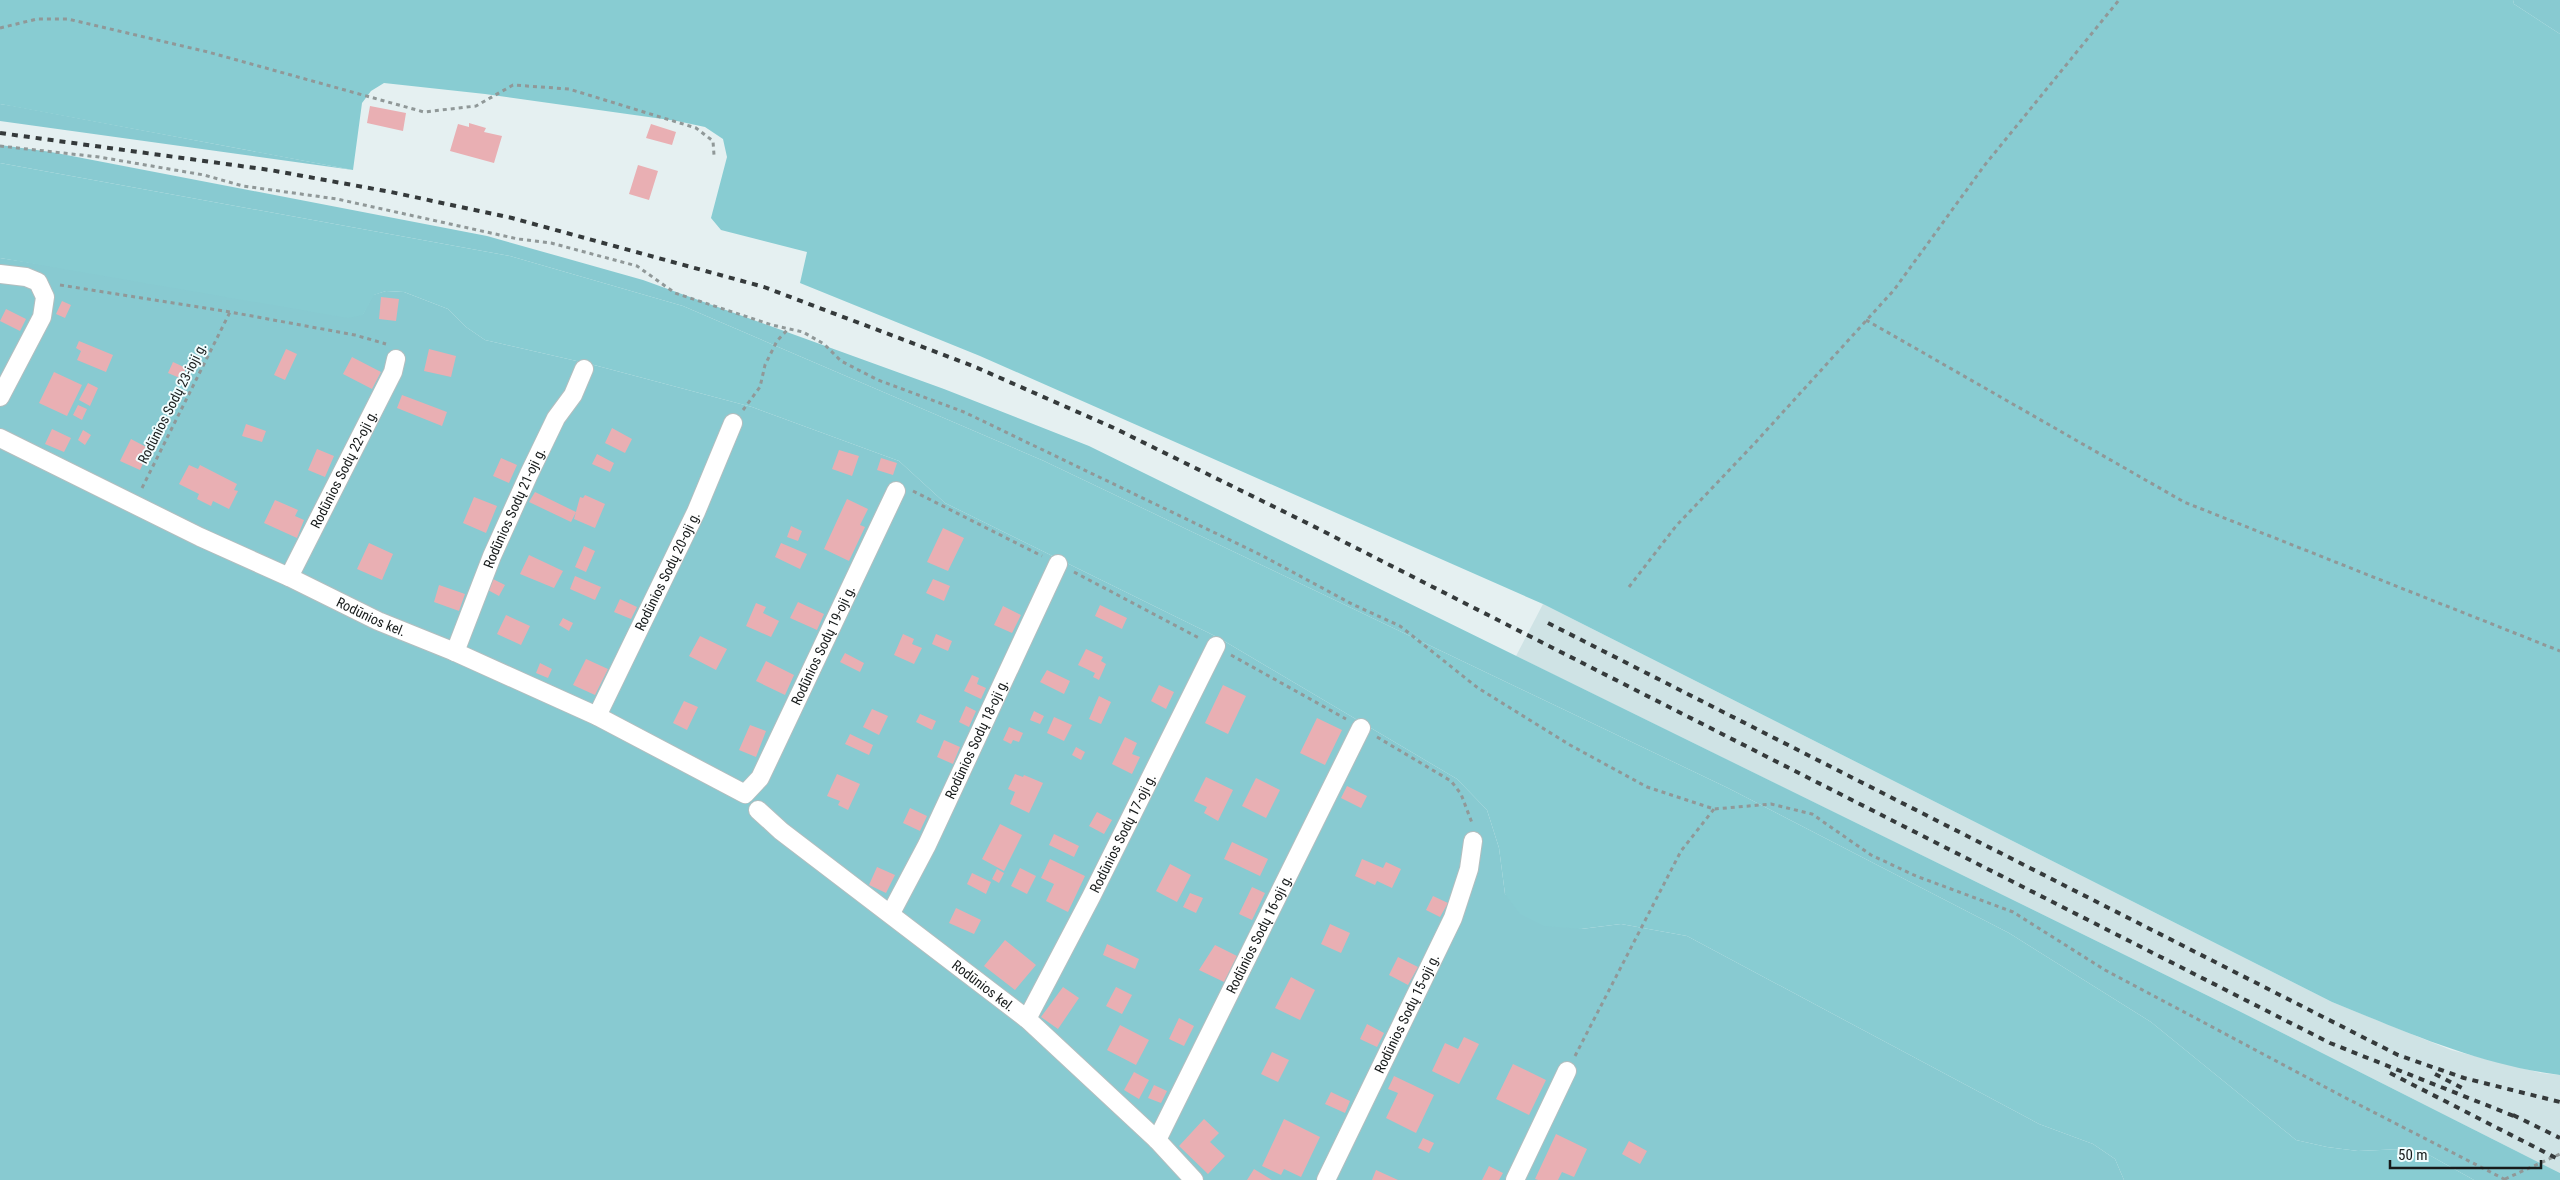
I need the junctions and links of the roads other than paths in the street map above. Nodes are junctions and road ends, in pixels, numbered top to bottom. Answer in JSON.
{"nodes":[{"id":1,"x":0,"y":274,"type":"edge"},
{"id":2,"x":396,"y":359,"type":"road end"},
{"id":3,"x":584,"y":369,"type":"dead end"},
{"id":4,"x":0,"y":397,"type":"edge"},
{"id":5,"x":733,"y":423,"type":"road end"},
{"id":6,"x":0,"y":438,"type":"edge"},
{"id":7,"x":896,"y":491,"type":"dead end"},
{"id":8,"x":1058,"y":564,"type":"dead end"},
{"id":9,"x":288,"y":577,"type":"junction"},
{"id":10,"x":1216,"y":646,"type":"dead end"},
{"id":11,"x":455,"y":652,"type":"junction"},
{"id":12,"x":597,"y":716,"type":"junction"},
{"id":13,"x":1360,"y":728,"type":"dead end"},
{"id":14,"x":745,"y":794,"type":"joint"},
{"id":15,"x":758,"y":810,"type":"dead end"},
{"id":16,"x":1474,"y":841,"type":"dead end"},
{"id":17,"x":891,"y":913,"type":"junction"},
{"id":18,"x":1027,"y":1019,"type":"junction"},
{"id":19,"x":1567,"y":1071,"type":"road end"},
{"id":20,"x":1157,"y":1140,"type":"junction"},
{"id":21,"x":1194,"y":1180,"type":"edge"},
{"id":22,"x":1326,"y":1180,"type":"edge"},
{"id":23,"x":1515,"y":1180,"type":"edge"}],
"edges":[{"from":1,"to":4,"type":"street"},
{"from":2,"to":9,"type":"street","name":"Rodūnios Sodų 22-oji g."},
{"from":3,"to":11,"type":"street","name":"Rodūnios Sodų 21-oji g."},
{"from":5,"to":12,"type":"street","name":"Rodūnios Sodų 20-oji g."},
{"from":6,"to":9,"type":"street","name":"Rodūnios kel."},
{"from":7,"to":14,"type":"street","name":"Rodūnios Sodų 19-oji g."},
{"from":8,"to":17,"type":"street","name":"Rodūnios Sodų 18-oji g."},
{"from":9,"to":11,"type":"street","name":"Rodūnios kel."},
{"from":10,"to":18,"type":"street","name":"Rodūnios Sodų 17-oji g."},
{"from":11,"to":12,"type":"street","name":"Rodūnios kel."},
{"from":12,"to":14,"type":"street","name":"Rodūnios kel."},
{"from":13,"to":20,"type":"street","name":"Rodūnios Sodų 16-oji g."},
{"from":15,"to":17,"type":"street","name":"Rodūnios kel."},
{"from":16,"to":22,"type":"street","name":"Rodūnios Sodų 15-oji g."},
{"from":17,"to":18,"type":"street","name":"Rodūnios kel."},
{"from":18,"to":20,"type":"street","name":"Rodūnios kel."},
{"from":19,"to":23,"type":"street"},
{"from":20,"to":21,"type":"street","name":"Rodūnios kel."}]}
